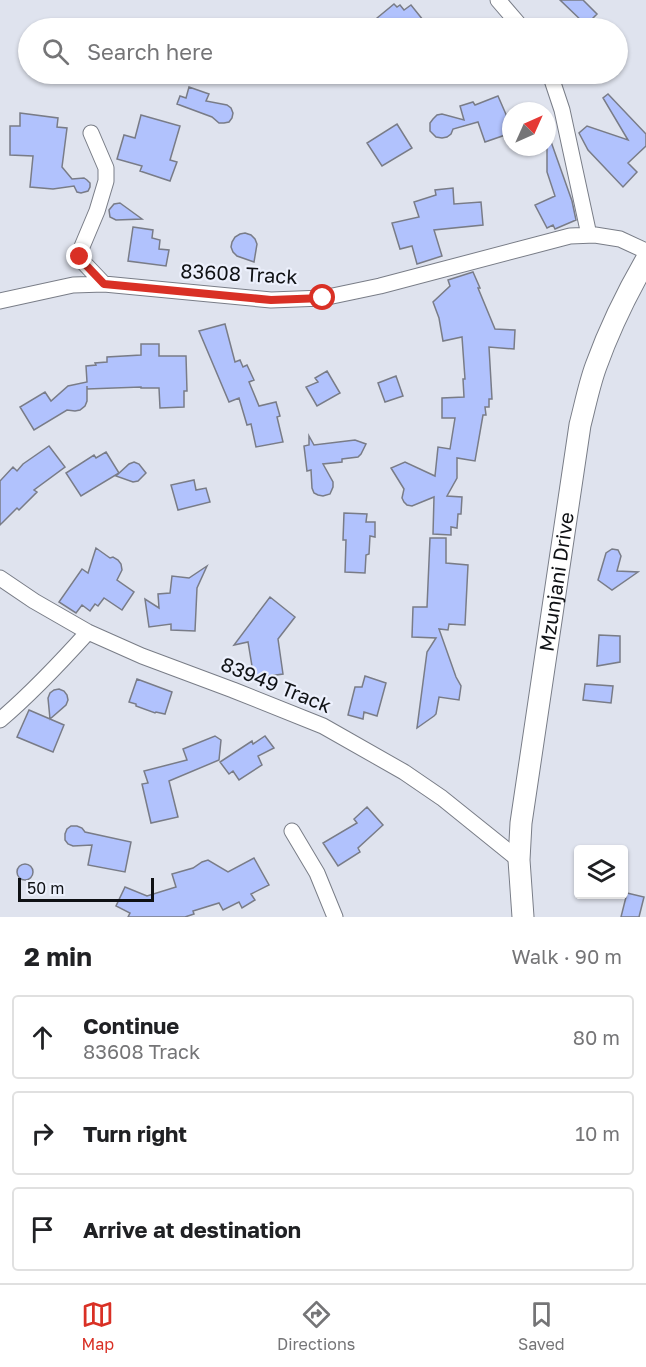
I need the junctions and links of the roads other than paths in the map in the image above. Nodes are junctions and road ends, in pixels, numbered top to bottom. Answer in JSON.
{"nodes":[{"id":1,"x":498,"y":0,"type":"edge"},
{"id":2,"x":513,"y":18,"type":"edge"},
{"id":3,"x":553,"y":84,"type":"edge"},
{"id":4,"x":91,"y":132,"type":"dead end"},
{"id":5,"x":589,"y":235,"type":"junction"},
{"id":6,"x":646,"y":251,"type":"edge"},
{"id":7,"x":646,"y":260,"type":"edge"},
{"id":8,"x":104,"y":284,"type":"junction"},
{"id":9,"x":0,"y":301,"type":"edge"},
{"id":10,"x":0,"y":578,"type":"edge"},
{"id":11,"x":88,"y":632,"type":"junction"},
{"id":12,"x":0,"y":720,"type":"edge"},
{"id":13,"x":292,"y":831,"type":"dead end"},
{"id":14,"x":519,"y":860,"type":"junction"},
{"id":15,"x":335,"y":917,"type":"edge"},
{"id":16,"x":523,"y":917,"type":"edge"}],
"edges":[{"from":1,"to":2,"type":"street"},
{"from":3,"to":5,"type":"street"},
{"from":4,"to":8,"type":"street"},
{"from":5,"to":6,"type":"street","name":"83608 Track"},
{"from":5,"to":8,"type":"street","name":"83608 Track"},
{"from":7,"to":14,"type":"main road","name":"Mzunjani Drive"},
{"from":8,"to":9,"type":"street","name":"83608 Track"},
{"from":10,"to":11,"type":"street","name":"83949 Track"},
{"from":11,"to":12,"type":"street"},
{"from":11,"to":14,"type":"street","name":"83949 Track"},
{"from":13,"to":15,"type":"street"},
{"from":14,"to":16,"type":"main road","name":"Mzunjani Drive"}]}
